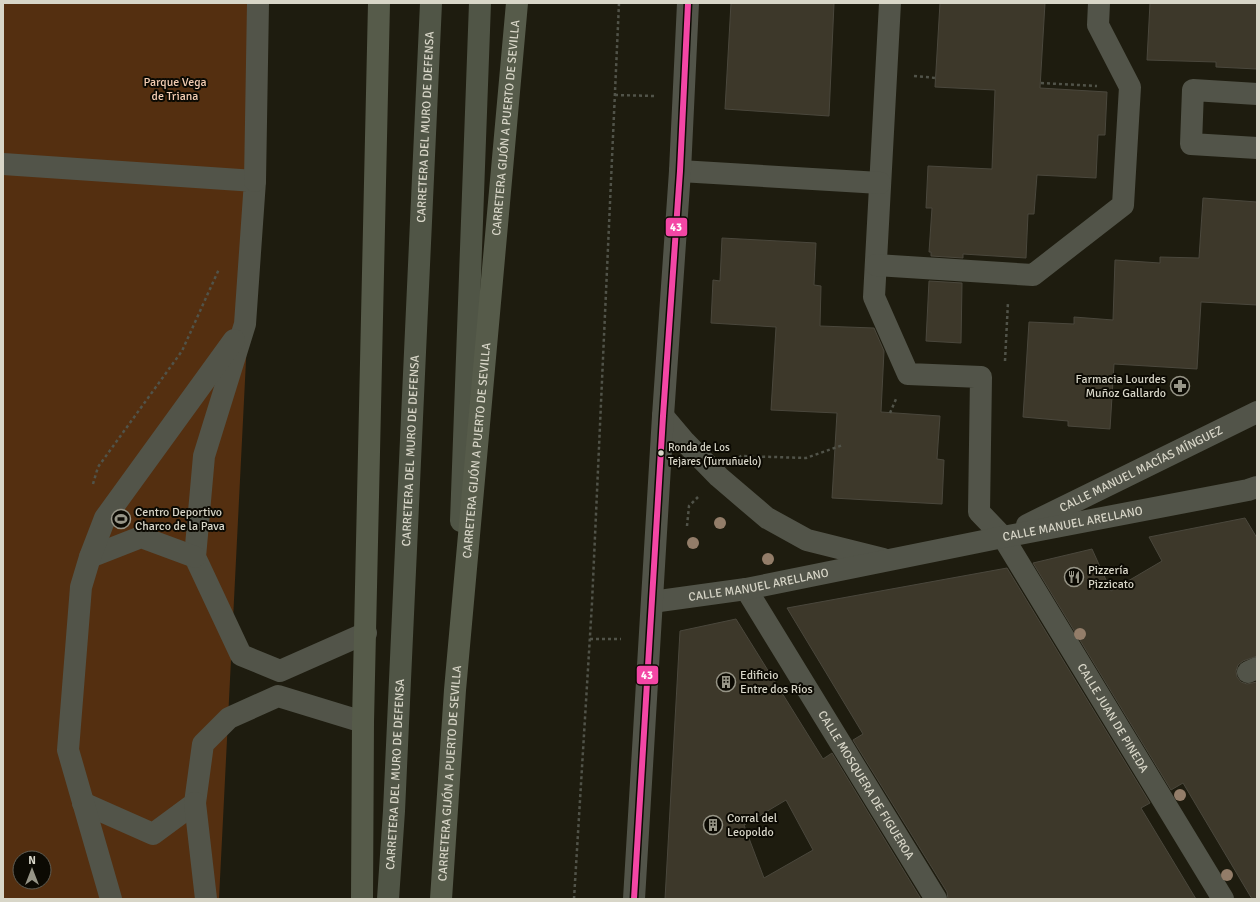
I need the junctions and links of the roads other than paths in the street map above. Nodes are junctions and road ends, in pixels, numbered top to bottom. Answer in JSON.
{"nodes":[{"id":1,"x":258,"y":3,"type":"edge"},
{"id":2,"x":379,"y":3,"type":"edge"},
{"id":3,"x":431,"y":3,"type":"edge"},
{"id":4,"x":480,"y":3,"type":"edge"},
{"id":5,"x":517,"y":3,"type":"edge"},
{"id":6,"x":688,"y":3,"type":"edge"},
{"id":7,"x":890,"y":3,"type":"edge"},
{"id":8,"x":1099,"y":3,"type":"edge"},
{"id":9,"x":1257,"y":94,"type":"edge"},
{"id":10,"x":1257,"y":148,"type":"edge"},
{"id":11,"x":3,"y":164,"type":"edge"},
{"id":12,"x":680,"y":171,"type":"junction"},
{"id":13,"x":255,"y":181,"type":"junction"},
{"id":14,"x":880,"y":183,"type":"junction"},
{"id":15,"x":876,"y":265,"type":"junction"},
{"id":16,"x":245,"y":324,"type":"junction"},
{"id":17,"x":1257,"y":412,"type":"edge"},
{"id":18,"x":663,"y":416,"type":"junction"},
{"id":19,"x":1257,"y":487,"type":"edge"},
{"id":20,"x":1003,"y":537,"type":"junction"},
{"id":21,"x":195,"y":557,"type":"junction"},
{"id":22,"x":90,"y":558,"type":"junction"},
{"id":23,"x":889,"y":560,"type":"junction"},
{"id":24,"x":746,"y":589,"type":"junction"},
{"id":25,"x":652,"y":602,"type":"junction"},
{"id":26,"x":366,"y":633,"type":"junction"},
{"id":27,"x":454,"y":690,"type":"junction"},
{"id":28,"x":363,"y":722,"type":"junction"},
{"id":29,"x":83,"y":803,"type":"junction"},
{"id":30,"x":195,"y":803,"type":"junction"},
{"id":31,"x":110,"y":899,"type":"edge"},
{"id":32,"x":206,"y":899,"type":"edge"},
{"id":33,"x":362,"y":899,"type":"edge"},
{"id":34,"x":388,"y":899,"type":"edge"},
{"id":35,"x":441,"y":899,"type":"edge"},
{"id":36,"x":634,"y":899,"type":"edge"},
{"id":37,"x":936,"y":899,"type":"edge"},
{"id":38,"x":1223,"y":899,"type":"edge"}],
"edges":[{"from":1,"to":13,"type":"street"},
{"from":2,"to":26,"type":"highway"},
{"from":3,"to":34,"type":"main road","name":"CARRETERA DEL MURO DE DEFENSA"},
{"from":4,"to":27,"type":"main road"},
{"from":5,"to":27,"type":"highway","name":"CARRETERA GIJÓN A PUERTO DE SEVILLA"},
{"from":6,"to":12,"type":"street"},
{"from":7,"to":14,"type":"street"},
{"from":8,"to":15,"type":"street"},
{"from":9,"to":10,"type":"street"},
{"from":11,"to":13,"type":"street"},
{"from":12,"to":14,"type":"street"},
{"from":12,"to":18,"type":"street"},
{"from":13,"to":16,"type":"street"},
{"from":14,"to":15,"type":"street"},
{"from":15,"to":20,"type":"street","name":"CALLE JUAN DE PINEDA"},
{"from":16,"to":21,"type":"street"},
{"from":16,"to":22,"type":"street"},
{"from":17,"to":20,"type":"street","name":"CALLE MANUEL MACÍAS MÍNGUEZ"},
{"from":18,"to":23,"type":"street","name":"CALLE MANUEL ARELLANO"},
{"from":18,"to":25,"type":"street"},
{"from":19,"to":20,"type":"street","name":"CALLE MANUEL ARELLANO"},
{"from":20,"to":23,"type":"street","name":"CALLE MANUEL ARELLANO"},
{"from":20,"to":38,"type":"street","name":"CALLE JUAN DE PINEDA"},
{"from":21,"to":22,"type":"street"},
{"from":21,"to":26,"type":"street"},
{"from":22,"to":29,"type":"street"},
{"from":23,"to":24,"type":"street","name":"CALLE MANUEL ARELLANO"},
{"from":24,"to":25,"type":"street","name":"CALLE MANUEL ARELLANO"},
{"from":24,"to":37,"type":"street","name":"CALLE MOSQUERA DE FIGUEROA"},
{"from":25,"to":36,"type":"street"},
{"from":26,"to":28,"type":"highway"},
{"from":27,"to":35,"type":"highway","name":"CARRETERA GIJÓN A PUERTO DE SEVILLA"},
{"from":28,"to":30,"type":"street"},
{"from":28,"to":33,"type":"highway"},
{"from":29,"to":30,"type":"street"},
{"from":29,"to":31,"type":"street"},
{"from":30,"to":32,"type":"street"}]}
